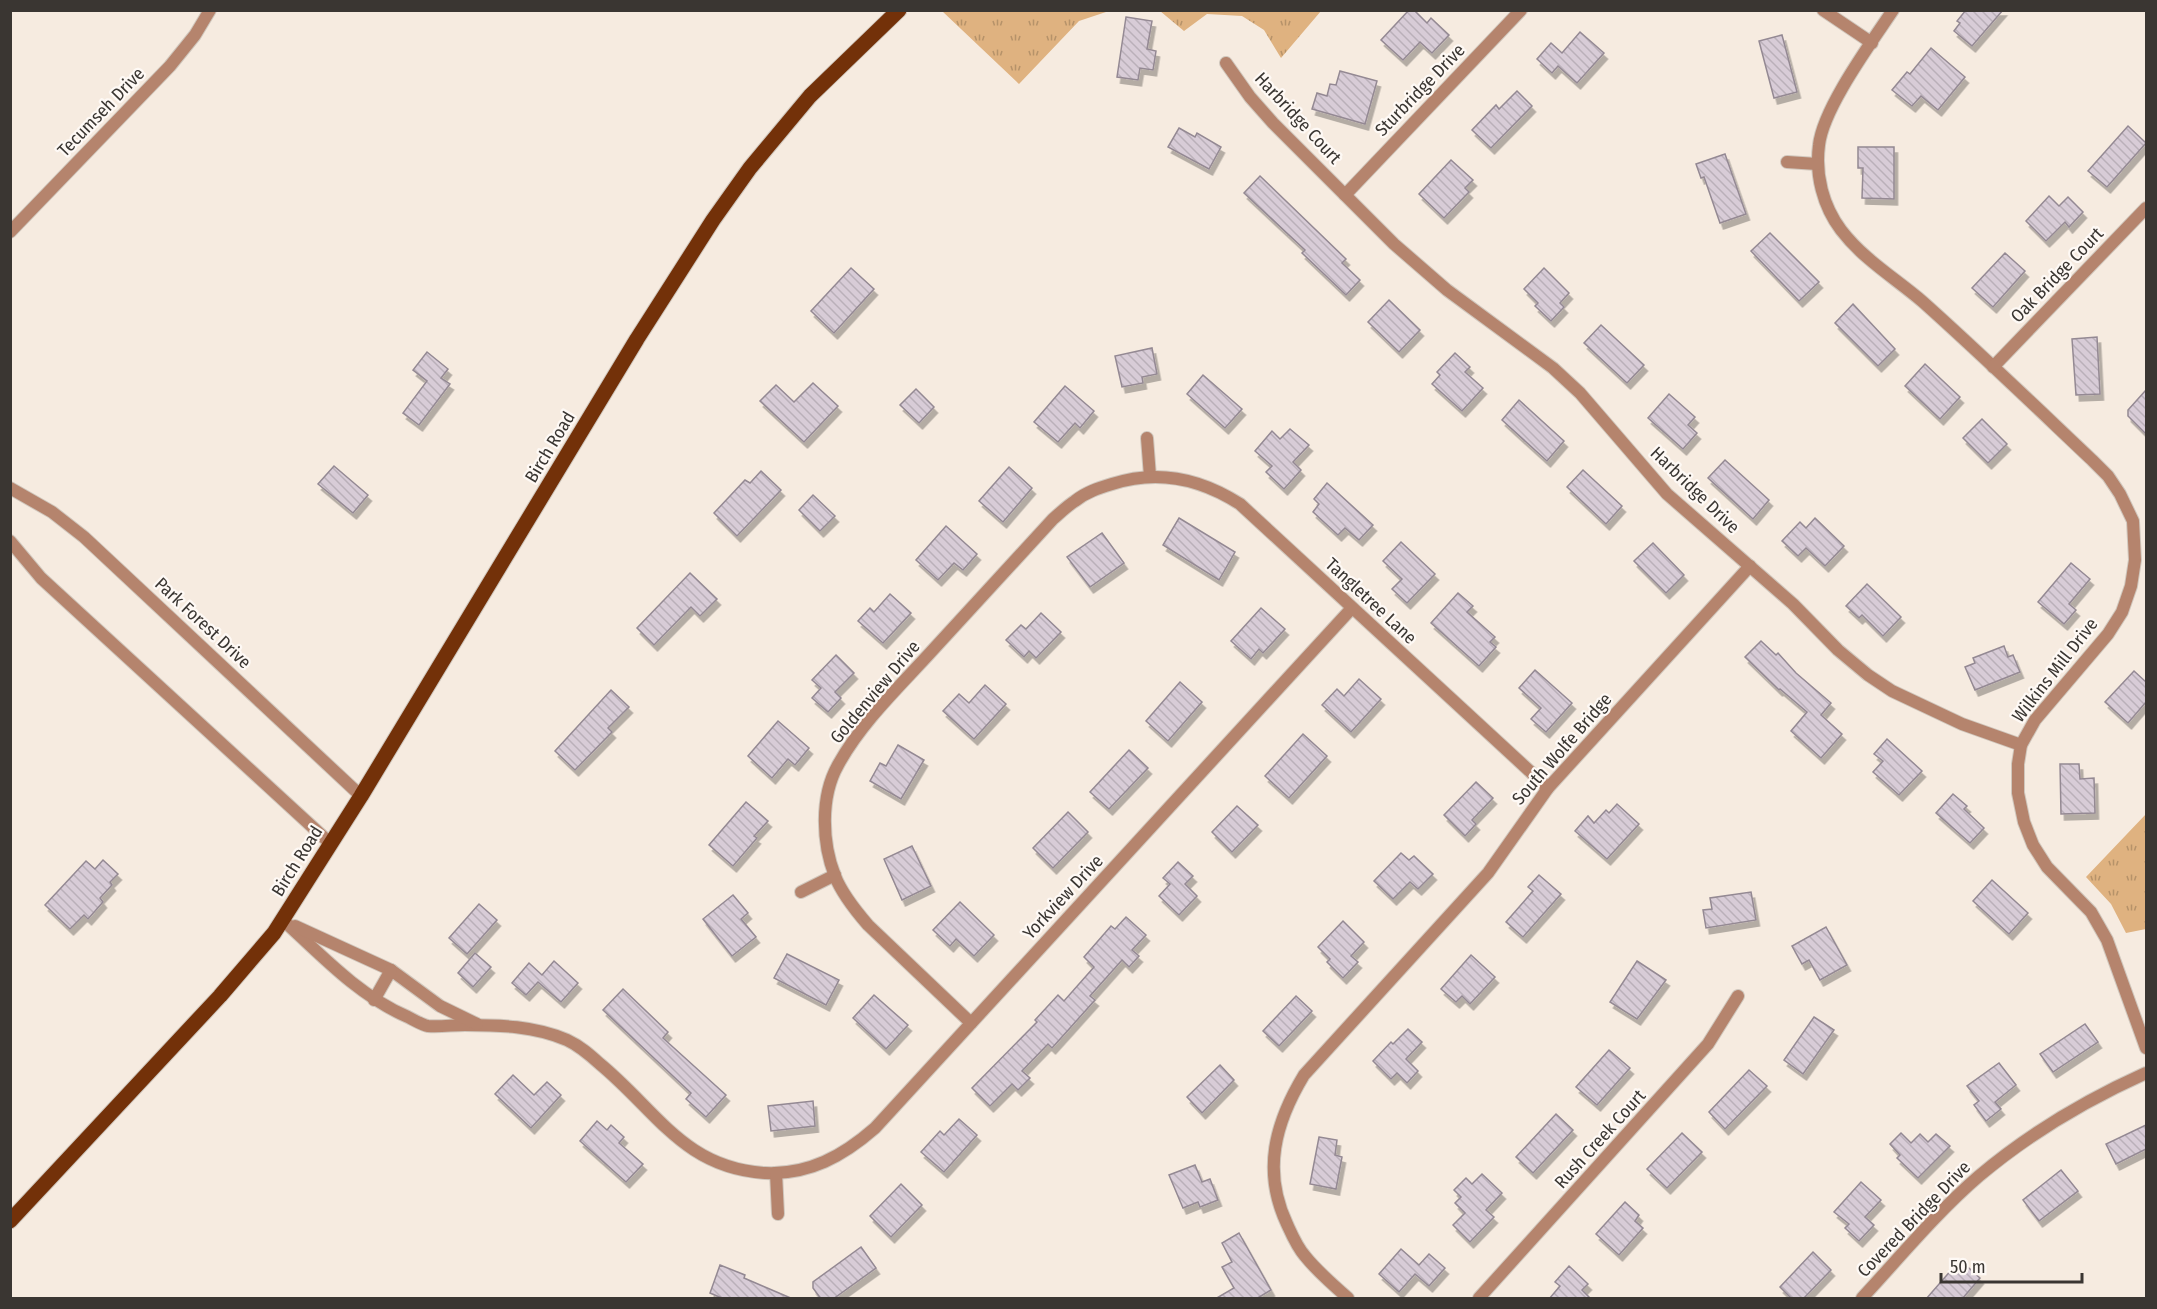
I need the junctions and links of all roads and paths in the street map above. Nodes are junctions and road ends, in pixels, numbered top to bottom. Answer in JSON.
{"nodes":[{"id":1,"x":210,"y":10,"type":"edge"},
{"id":2,"x":898,"y":10,"type":"edge"},
{"id":3,"x":1521,"y":10,"type":"edge"},
{"id":4,"x":1823,"y":10,"type":"edge"},
{"id":5,"x":1893,"y":10,"type":"edge"},
{"id":6,"x":1872,"y":43,"type":"junction"},
{"id":7,"x":1226,"y":63,"type":"dead end"},
{"id":8,"x":1787,"y":162,"type":"dead end"},
{"id":9,"x":1817,"y":164,"type":"junction"},
{"id":10,"x":1345,"y":195,"type":"junction"},
{"id":11,"x":2146,"y":208,"type":"edge"},
{"id":12,"x":10,"y":232,"type":"edge"},
{"id":13,"x":1993,"y":367,"type":"junction"},
{"id":14,"x":1147,"y":438,"type":"dead end"},
{"id":15,"x":1150,"y":476,"type":"junction"},
{"id":16,"x":10,"y":488,"type":"edge"},
{"id":17,"x":2141,"y":533,"type":"edge"},
{"id":18,"x":10,"y":541,"type":"edge"},
{"id":19,"x":1750,"y":566,"type":"junction"},
{"id":20,"x":992,"y":585,"type":"joint"},
{"id":21,"x":1352,"y":608,"type":"junction"},
{"id":22,"x":2021,"y":746,"type":"junction"},
{"id":23,"x":1548,"y":788,"type":"junction"},
{"id":24,"x":361,"y":796,"type":"junction"},
{"id":25,"x":330,"y":844,"type":"junction"},
{"id":26,"x":835,"y":875,"type":"junction"},
{"id":27,"x":801,"y":892,"type":"dead end"},
{"id":28,"x":278,"y":927,"type":"junction"},
{"id":29,"x":391,"y":970,"type":"junction"},
{"id":30,"x":1738,"y":996,"type":"dead end"},
{"id":31,"x":375,"y":1000,"type":"junction"},
{"id":32,"x":971,"y":1023,"type":"junction"},
{"id":33,"x":480,"y":1025,"type":"junction"},
{"id":34,"x":2146,"y":1048,"type":"edge"},
{"id":35,"x":2146,"y":1073,"type":"edge"},
{"id":36,"x":776,"y":1173,"type":"junction"},
{"id":37,"x":778,"y":1214,"type":"dead end"},
{"id":38,"x":10,"y":1221,"type":"edge"},
{"id":39,"x":1348,"y":1299,"type":"edge"},
{"id":40,"x":1479,"y":1299,"type":"edge"},
{"id":41,"x":1862,"y":1299,"type":"edge"}],
"edges":[{"from":1,"to":12,"type":"street","name":"Tecumseh Drive"},
{"from":2,"to":24,"type":"main road","name":"Birch Road"},
{"from":3,"to":10,"type":"street","name":"Sturbridge Drive"},
{"from":4,"to":6,"type":"street"},
{"from":5,"to":6,"type":"street","name":"Wilkins Mill Drive"},
{"from":6,"to":9,"type":"street","name":"Wilkins Mill Drive"},
{"from":7,"to":10,"type":"street","name":"Harbridge Court"},
{"from":8,"to":9,"type":"street"},
{"from":9,"to":13,"type":"street","name":"Wilkins Mill Drive"},
{"from":10,"to":19,"type":"street","name":"Harbridge Drive"},
{"from":11,"to":13,"type":"street","name":"Oak Bridge Court"},
{"from":13,"to":17,"type":"street","name":"Wilkins Mill Drive"},
{"from":14,"to":15,"type":"street"},
{"from":15,"to":20,"type":"street","name":"Tangletree Lane"},
{"from":15,"to":21,"type":"street","name":"Tangletree Lane"},
{"from":16,"to":24,"type":"street","name":"Park Forest Drive"},
{"from":17,"to":22,"type":"street","name":"Wilkins Mill Drive"},
{"from":18,"to":25,"type":"street"},
{"from":19,"to":22,"type":"street","name":"Harbridge Drive"},
{"from":19,"to":23,"type":"street","name":"South Wolfe Bridge"},
{"from":20,"to":26,"type":"street","name":"Goldenview Drive"},
{"from":21,"to":23,"type":"street","name":"Tangletree Lane"},
{"from":21,"to":32,"type":"street","name":"Yorkview Drive"},
{"from":22,"to":34,"type":"street","name":"Wilkins Mill Drive"},
{"from":23,"to":39,"type":"street","name":"South Wolfe Bridge"},
{"from":24,"to":25,"type":"main road","name":"Birch Road"},
{"from":25,"to":28,"type":"main road","name":"Birch Road"},
{"from":26,"to":27,"type":"street"},
{"from":26,"to":32,"type":"street","name":"Goldenview Drive"},
{"from":28,"to":29,"type":"street"},
{"from":28,"to":31,"type":"street","name":"Yorkview Drive"},
{"from":28,"to":38,"type":"main road","name":"Birch Road"},
{"from":29,"to":31,"type":"street"},
{"from":29,"to":33,"type":"street"},
{"from":30,"to":40,"type":"street","name":"Rush Creek Court"},
{"from":31,"to":33,"type":"street","name":"Yorkview Drive"},
{"from":32,"to":36,"type":"street","name":"Yorkview Drive"},
{"from":33,"to":36,"type":"street","name":"Yorkview Drive"},
{"from":35,"to":41,"type":"street","name":"Covered Bridge Drive"},
{"from":36,"to":37,"type":"street"}]}
